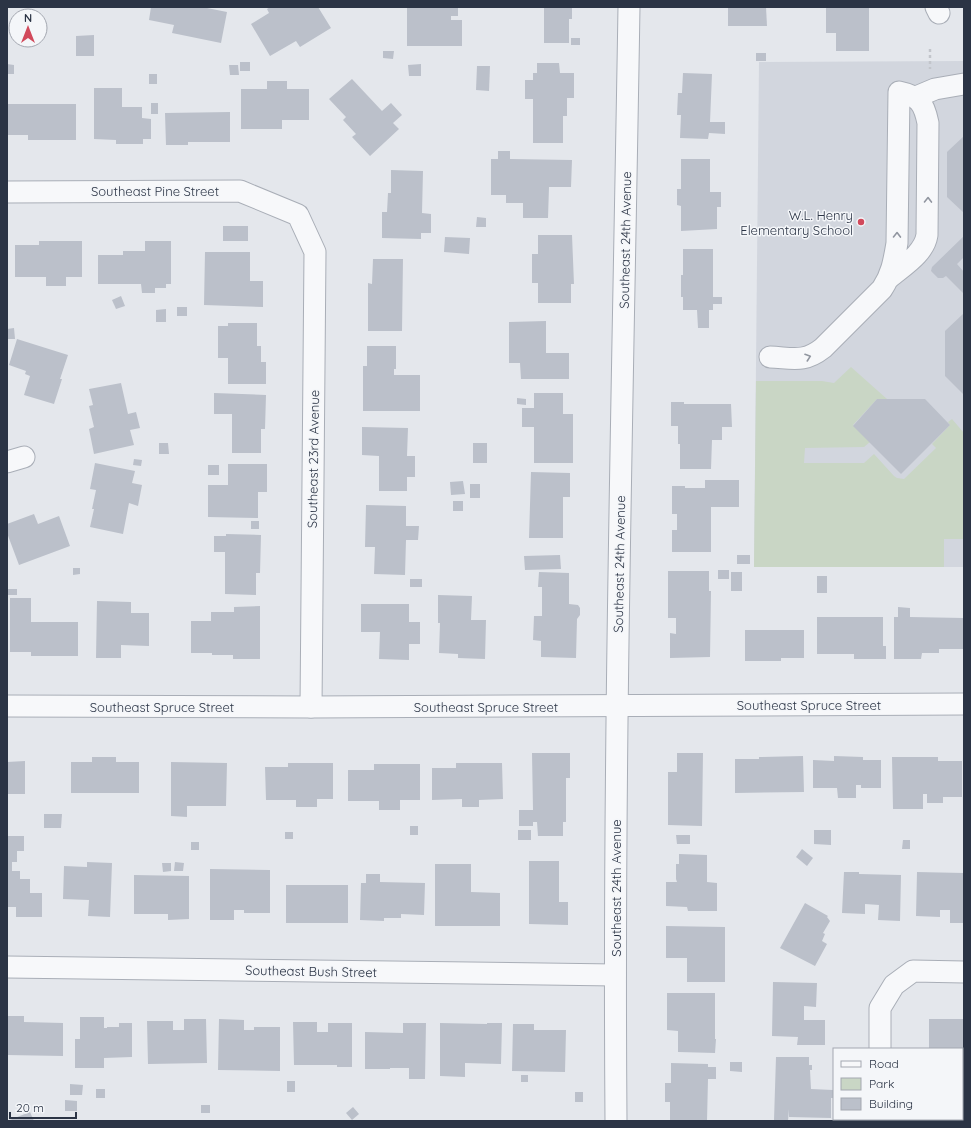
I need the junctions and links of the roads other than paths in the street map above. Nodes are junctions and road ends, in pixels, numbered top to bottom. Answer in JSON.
{"nodes":[{"id":1,"x":629,"y":7,"type":"edge"},
{"id":2,"x":964,"y":84,"type":"edge"},
{"id":3,"x":908,"y":95,"type":"junction"},
{"id":4,"x":7,"y":192,"type":"edge"},
{"id":5,"x":298,"y":215,"type":"joint"},
{"id":6,"x":889,"y":278,"type":"junction"},
{"id":7,"x":770,"y":357,"type":"dead end"},
{"id":8,"x":964,"y":704,"type":"edge"},
{"id":9,"x":7,"y":706,"type":"edge"},
{"id":10,"x":311,"y":707,"type":"junction"},
{"id":11,"x":617,"y":707,"type":"junction"},
{"id":12,"x":7,"y":967,"type":"edge"},
{"id":13,"x":964,"y":972,"type":"edge"},
{"id":14,"x":615,"y":976,"type":"junction"},
{"id":15,"x":880,"y":1048,"type":"edge"},
{"id":16,"x":616,"y":1121,"type":"edge"}],
"edges":[{"from":1,"to":11,"type":"street","name":"Southeast 24th Avenue"},
{"from":2,"to":3,"type":"street"},
{"from":6,"to":3,"type":"street","one_way":true},
{"from":6,"to":3,"type":"street","one_way":true},
{"from":4,"to":5,"type":"street","name":"Southeast Pine Street"},
{"from":5,"to":10,"type":"street","name":"Southeast 23rd Avenue"},
{"from":7,"to":6,"type":"street","one_way":true},
{"from":8,"to":11,"type":"street","name":"Southeast Spruce Street"},
{"from":9,"to":10,"type":"street","name":"Southeast Spruce Street"},
{"from":10,"to":11,"type":"street","name":"Southeast Spruce Street"},
{"from":11,"to":14,"type":"street","name":"Southeast 24th Avenue"},
{"from":12,"to":14,"type":"street","name":"Southeast Bush Street"},
{"from":13,"to":15,"type":"street"},
{"from":14,"to":16,"type":"street","name":"Southeast 24th Avenue"}]}
